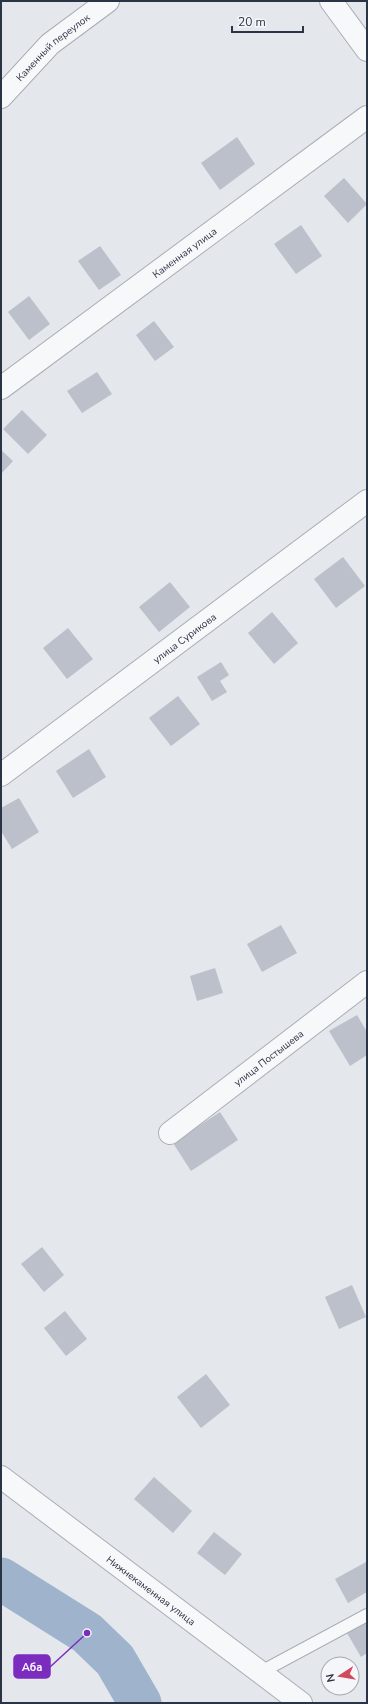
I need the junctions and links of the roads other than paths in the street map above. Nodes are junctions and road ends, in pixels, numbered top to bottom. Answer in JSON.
{"nodes":[{"id":1,"x":108,"y":1,"type":"edge"},
{"id":2,"x":331,"y":1,"type":"edge"},
{"id":3,"x":367,"y":50,"type":"edge"},
{"id":4,"x":1,"y":97,"type":"edge"},
{"id":5,"x":367,"y":117,"type":"edge"},
{"id":6,"x":1,"y":388,"type":"edge"},
{"id":7,"x":367,"y":500,"type":"edge"},
{"id":8,"x":1,"y":774,"type":"edge"},
{"id":9,"x":367,"y":982,"type":"edge"},
{"id":10,"x":170,"y":1133,"type":"dead end"},
{"id":11,"x":1,"y":1477,"type":"edge"},
{"id":12,"x":367,"y":1615,"type":"edge"},
{"id":13,"x":261,"y":1672,"type":"junction"},
{"id":14,"x":302,"y":1703,"type":"edge"}],
"edges":[{"from":1,"to":4,"type":"street","name":"Каменный переулок"},
{"from":2,"to":3,"type":"street"},
{"from":5,"to":6,"type":"street","name":"Каменная улица"},
{"from":7,"to":8,"type":"street","name":"улица Сурикова"},
{"from":9,"to":10,"type":"street","name":"улица Постышева"},
{"from":11,"to":13,"type":"street","name":"Нижнекаменная улица"},
{"from":12,"to":13,"type":"lane"},
{"from":13,"to":14,"type":"street","name":"Нижнекаменная улица"}]}
